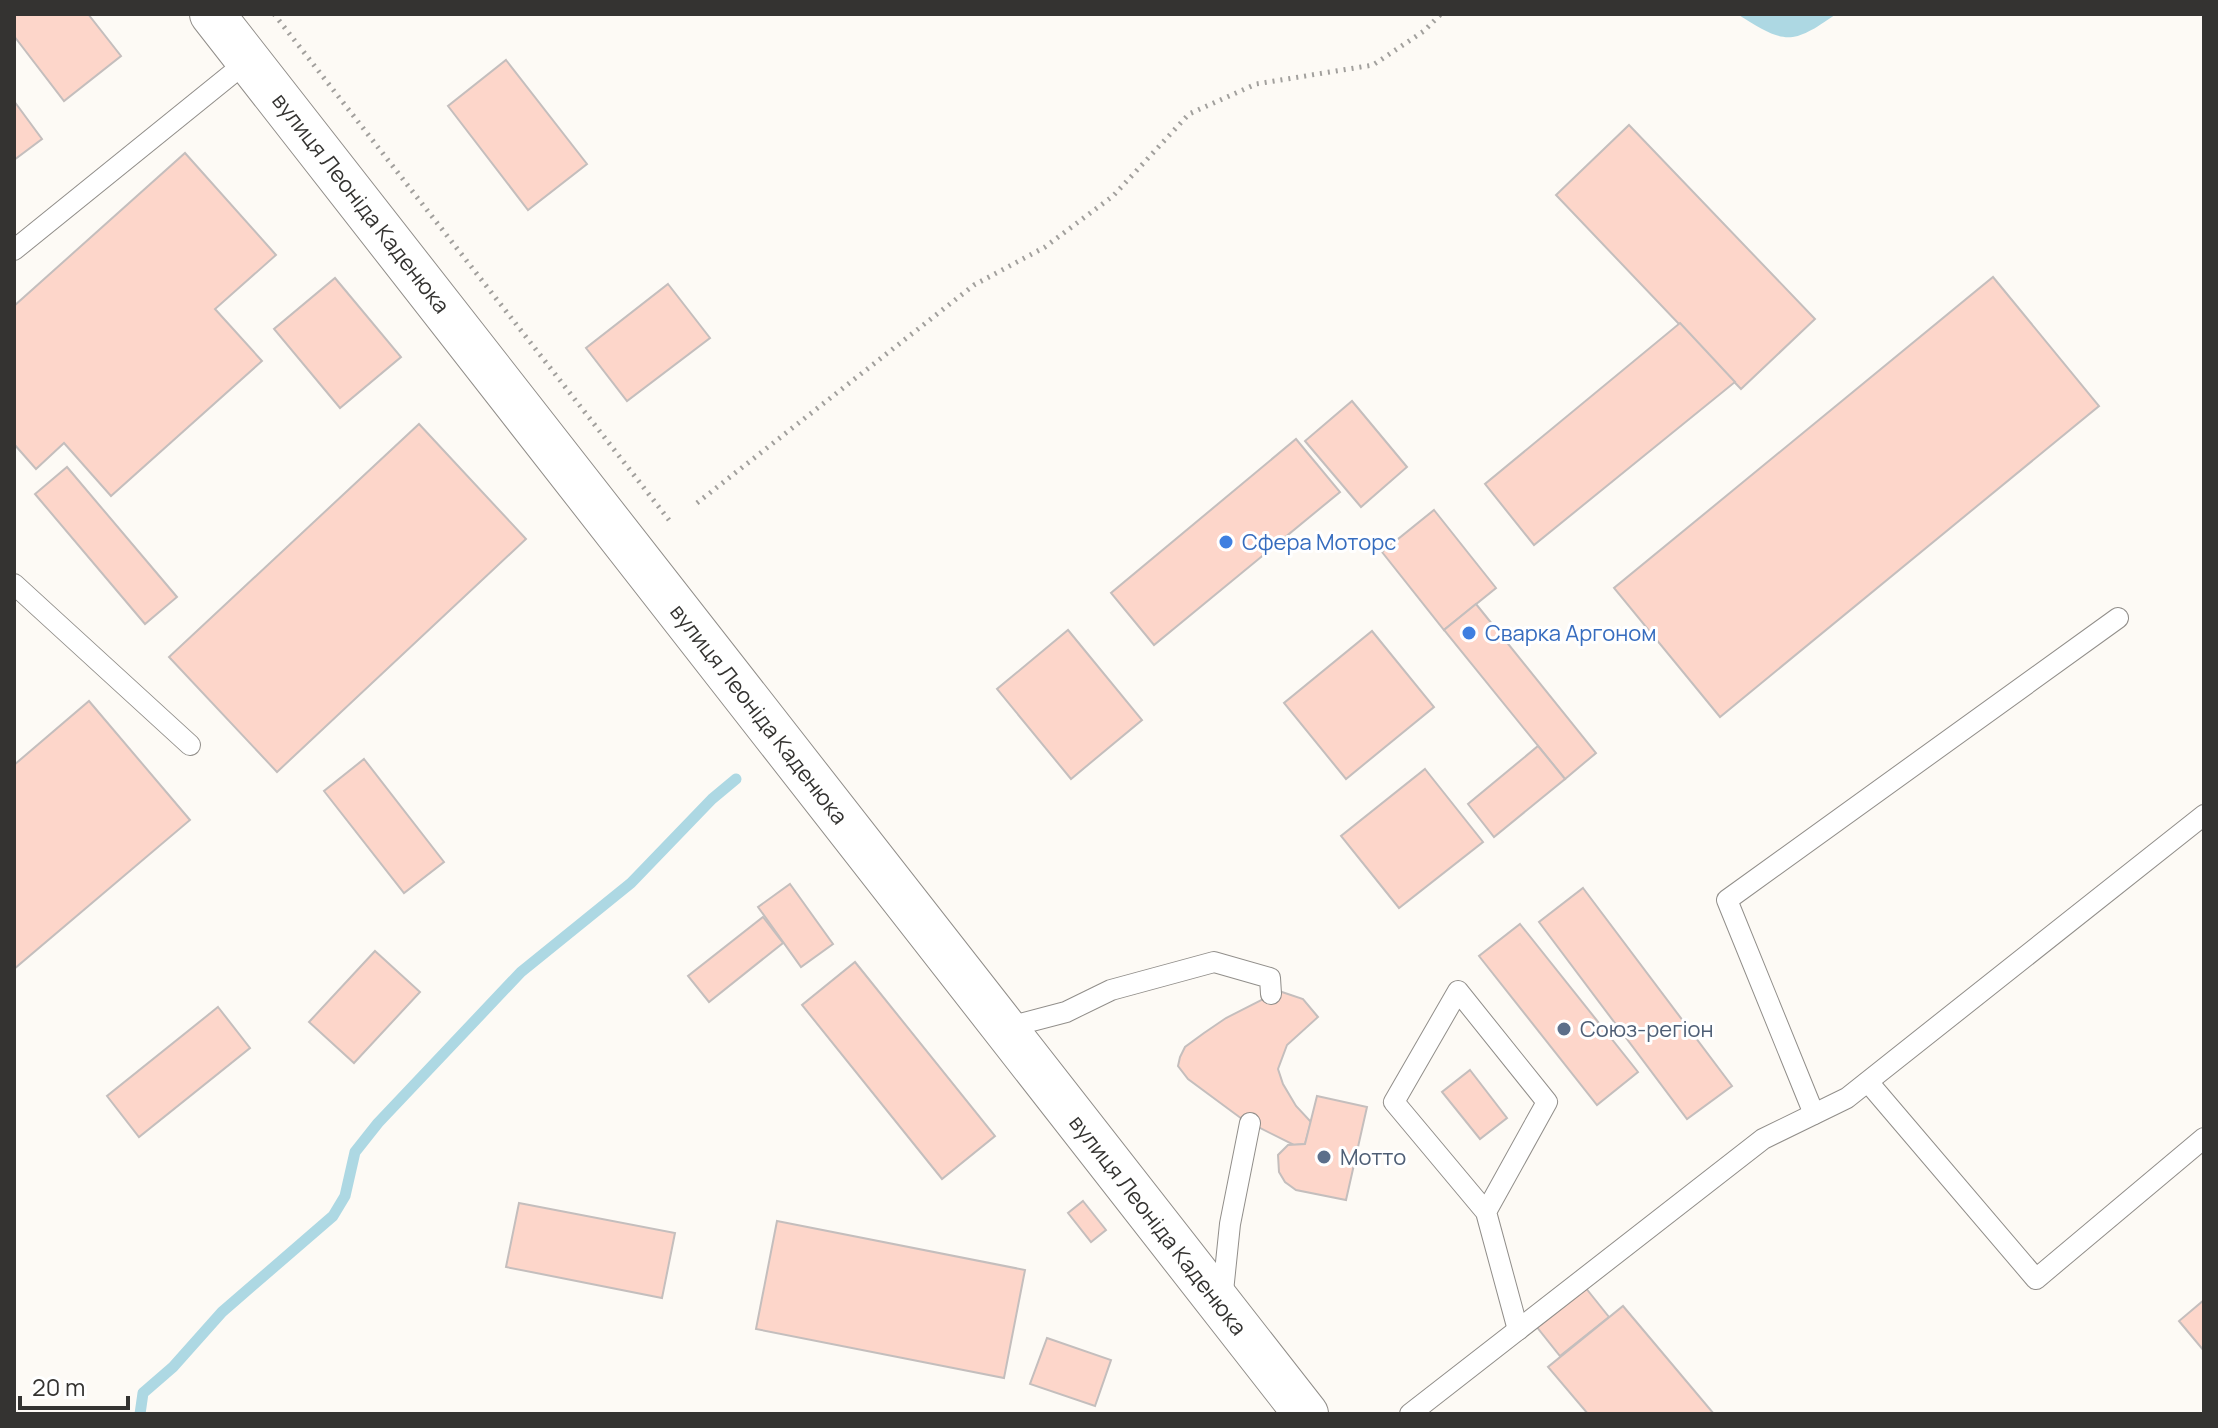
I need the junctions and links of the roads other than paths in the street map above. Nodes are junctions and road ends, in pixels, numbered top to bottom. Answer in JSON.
{"nodes":[{"id":1,"x":212,"y":14,"type":"edge"},
{"id":2,"x":249,"y":60,"type":"junction"},
{"id":3,"x":14,"y":250,"type":"edge"},
{"id":4,"x":14,"y":584,"type":"edge"},
{"id":5,"x":2118,"y":618,"type":"dead end"},
{"id":6,"x":190,"y":745,"type":"dead end"},
{"id":7,"x":2204,"y":815,"type":"edge"},
{"id":8,"x":1271,"y":994,"type":"dead end"},
{"id":9,"x":1005,"y":1028,"type":"junction"},
{"id":10,"x":1868,"y":1082,"type":"junction"},
{"id":11,"x":1814,"y":1114,"type":"junction"},
{"id":12,"x":1250,"y":1123,"type":"dead end"},
{"id":13,"x":2204,"y":1138,"type":"edge"},
{"id":14,"x":1486,"y":1212,"type":"junction"},
{"id":15,"x":1221,"y":1305,"type":"junction"},
{"id":16,"x":1518,"y":1330,"type":"junction"},
{"id":17,"x":1292,"y":1409,"type":"edge"},
{"id":18,"x":1410,"y":1414,"type":"edge"}],
"edges":[{"from":1,"to":2,"type":"street","name":"вулиця Леоніда Каденюка"},
{"from":2,"to":3,"type":"lane"},
{"from":2,"to":9,"type":"street","name":"вулиця Леоніда Каденюка"},
{"from":4,"to":6,"type":"lane"},
{"from":5,"to":11,"type":"lane"},
{"from":7,"to":10,"type":"lane"},
{"from":8,"to":9,"type":"lane"},
{"from":9,"to":15,"type":"street","name":"вулиця Леоніда Каденюка"},
{"from":10,"to":11,"type":"lane"},
{"from":10,"to":13,"type":"lane"},
{"from":11,"to":16,"type":"lane"},
{"from":12,"to":15,"type":"lane"},
{"from":14,"to":14,"type":"lane"},
{"from":14,"to":16,"type":"lane"},
{"from":15,"to":17,"type":"street","name":"вулиця Леоніда Каденюка"},
{"from":16,"to":18,"type":"lane"}]}
